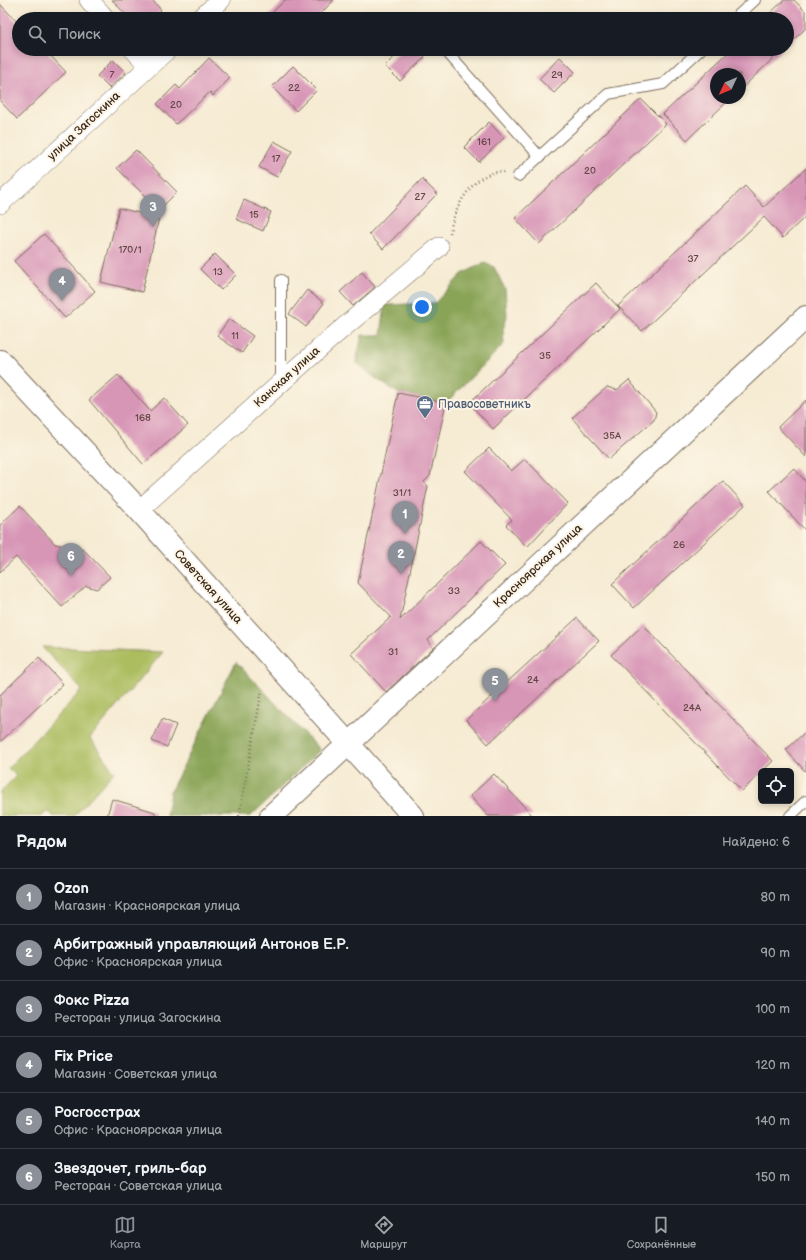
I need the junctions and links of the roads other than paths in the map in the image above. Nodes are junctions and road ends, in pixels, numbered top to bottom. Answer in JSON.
{"nodes":[{"id":1,"x":89,"y":0,"type":"edge"},
{"id":2,"x":221,"y":0,"type":"edge"},
{"id":3,"x":755,"y":0,"type":"edge"},
{"id":4,"x":100,"y":12,"type":"edge"},
{"id":5,"x":208,"y":12,"type":"edge"},
{"id":6,"x":742,"y":12,"type":"edge"},
{"id":7,"x":140,"y":56,"type":"edge"},
{"id":8,"x":160,"y":56,"type":"edge"},
{"id":9,"x":450,"y":56,"type":"edge"},
{"id":10,"x":693,"y":56,"type":"edge"},
{"id":11,"x":149,"y":66,"type":"junction"},
{"id":12,"x":540,"y":157,"type":"junction"},
{"id":13,"x":518,"y":176,"type":"road end"},
{"id":14,"x":0,"y":204,"type":"edge"},
{"id":15,"x":439,"y":248,"type":"road end"},
{"id":16,"x":281,"y":280,"type":"dead end"},
{"id":17,"x":806,"y":317,"type":"edge"},
{"id":18,"x":0,"y":361,"type":"edge"},
{"id":19,"x":281,"y":383,"type":"junction"},
{"id":20,"x":138,"y":510,"type":"junction"},
{"id":21,"x":347,"y":744,"type":"junction"},
{"id":22,"x":806,"y":801,"type":"edge"},
{"id":23,"x":271,"y":816,"type":"edge"},
{"id":24,"x":413,"y":816,"type":"edge"},
{"id":25,"x":790,"y":816,"type":"edge"}],
"edges":[{"from":1,"to":4,"type":"street"},
{"from":2,"to":5,"type":"street"},
{"from":3,"to":6,"type":"lane"},
{"from":7,"to":11,"type":"street"},
{"from":8,"to":11,"type":"street","name":"улица Загоскина"},
{"from":9,"to":12,"type":"lane"},
{"from":10,"to":12,"type":"lane"},
{"from":11,"to":14,"type":"street","name":"улица Загоскина"},
{"from":12,"to":13,"type":"lane"},
{"from":15,"to":19,"type":"street","name":"Канская улица"},
{"from":16,"to":19,"type":"lane"},
{"from":17,"to":21,"type":"main road","name":"Красноярская улица"},
{"from":18,"to":20,"type":"main road","name":"Советская улица"},
{"from":19,"to":20,"type":"street","name":"Канская улица"},
{"from":20,"to":21,"type":"main road","name":"Советская улица"},
{"from":21,"to":23,"type":"main road","name":"Красноярская улица"},
{"from":21,"to":24,"type":"main road","name":"Советская улица"},
{"from":22,"to":25,"type":"lane"}]}
